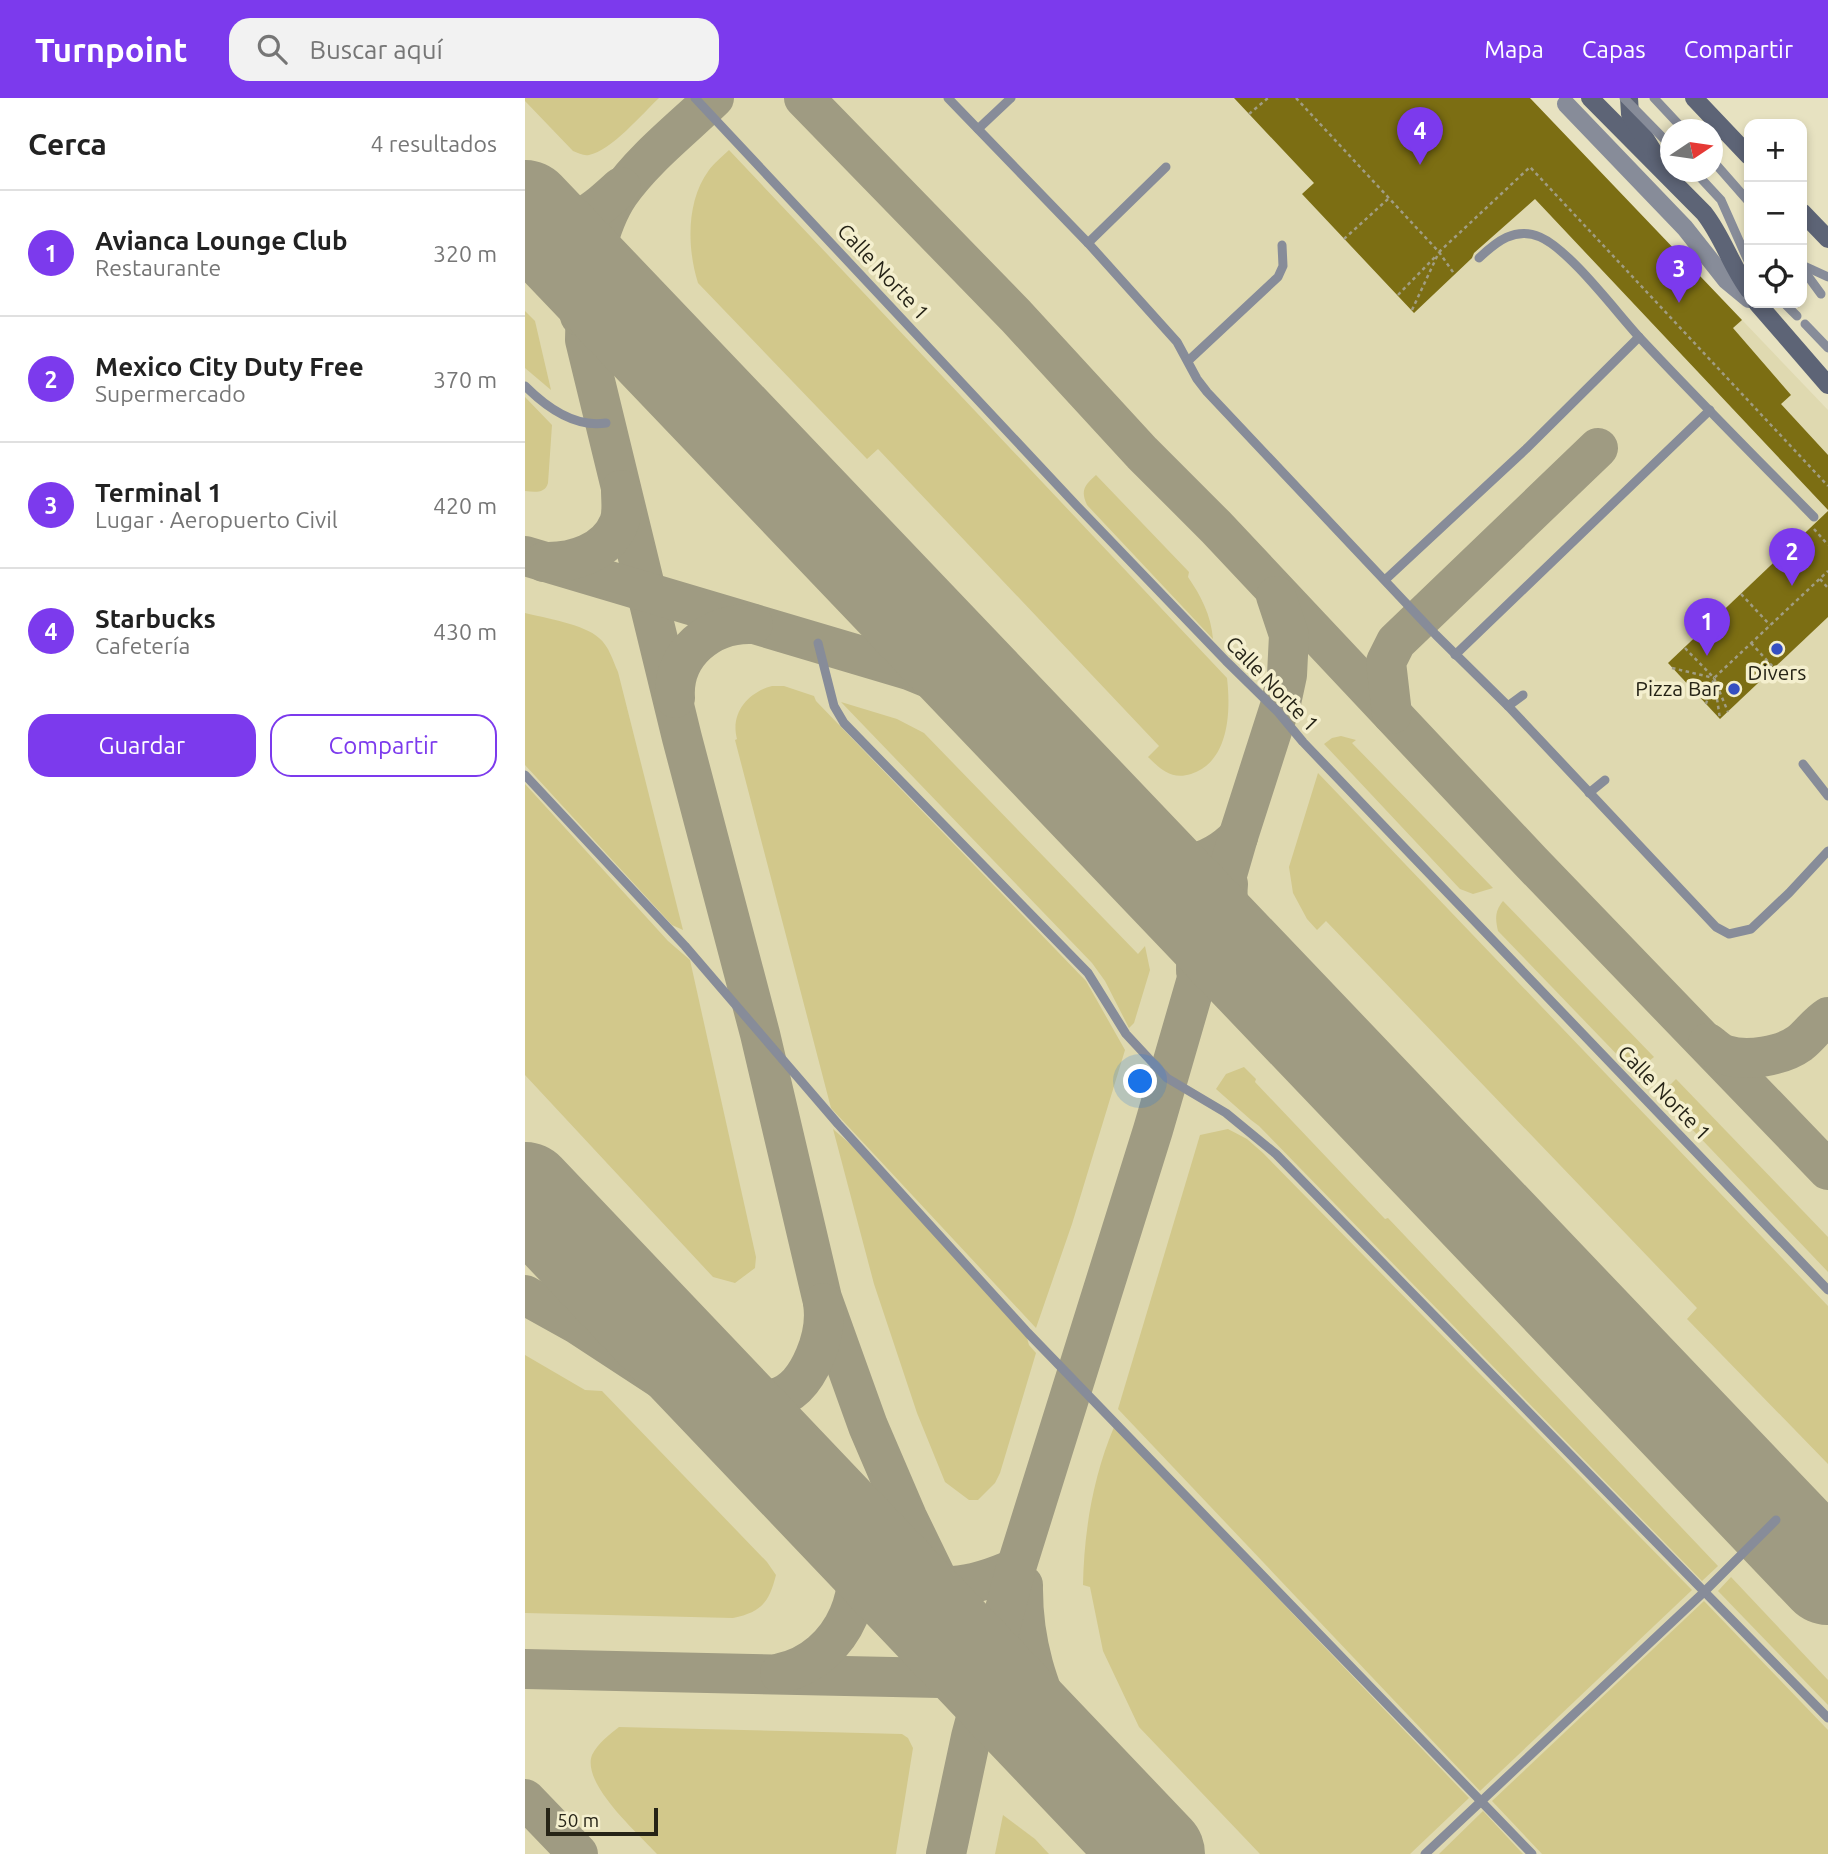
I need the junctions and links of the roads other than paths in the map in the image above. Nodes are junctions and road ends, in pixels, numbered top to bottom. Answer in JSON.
{"nodes":[{"id":1,"x":695,"y":98,"type":"edge"},
{"id":2,"x":948,"y":98,"type":"edge"},
{"id":3,"x":1011,"y":98,"type":"edge"},
{"id":4,"x":1590,"y":98,"type":"edge"},
{"id":5,"x":1624,"y":98,"type":"edge"},
{"id":6,"x":1629,"y":98,"type":"edge"},
{"id":7,"x":1654,"y":98,"type":"edge"},
{"id":8,"x":1694,"y":98,"type":"edge"},
{"id":9,"x":1566,"y":104,"type":"dead end"},
{"id":10,"x":1674,"y":119,"type":"edge"},
{"id":11,"x":978,"y":129,"type":"junction"},
{"id":12,"x":1660,"y":135,"type":"edge"},
{"id":13,"x":1744,"y":151,"type":"edge"},
{"id":14,"x":1660,"y":161,"type":"edge"},
{"id":15,"x":1166,"y":167,"type":"dead end"},
{"id":16,"x":1660,"y":168,"type":"edge"},
{"id":17,"x":1723,"y":172,"type":"edge"},
{"id":18,"x":1674,"y":182,"type":"edge"},
{"id":19,"x":1705,"y":182,"type":"edge"},
{"id":20,"x":1744,"y":196,"type":"edge"},
{"id":21,"x":1807,"y":217,"type":"edge"},
{"id":22,"x":1828,"y":239,"type":"edge"},
{"id":23,"x":1088,"y":243,"type":"junction"},
{"id":24,"x":1282,"y":245,"type":"dead end"},
{"id":25,"x":1744,"y":252,"type":"edge"},
{"id":26,"x":1479,"y":258,"type":"dead end"},
{"id":27,"x":1807,"y":269,"type":"edge"},
{"id":28,"x":1807,"y":274,"type":"edge"},
{"id":29,"x":1828,"y":277,"type":"edge"},
{"id":30,"x":1744,"y":283,"type":"edge"},
{"id":31,"x":1821,"y":294,"type":"dead end"},
{"id":32,"x":1744,"y":295,"type":"edge"},
{"id":33,"x":1761,"y":308,"type":"edge"},
{"id":34,"x":1789,"y":308,"type":"edge"},
{"id":35,"x":1797,"y":316,"type":"dead end"},
{"id":36,"x":1805,"y":324,"type":"dead end"},
{"id":37,"x":1639,"y":337,"type":"junction"},
{"id":38,"x":1828,"y":348,"type":"edge"},
{"id":39,"x":1188,"y":361,"type":"junction"},
{"id":40,"x":1828,"y":385,"type":"edge"},
{"id":41,"x":525,"y":386,"type":"edge"},
{"id":42,"x":1710,"y":410,"type":"junction"},
{"id":43,"x":605,"y":424,"type":"dead end"},
{"id":44,"x":1813,"y":522,"type":"road end"},
{"id":45,"x":1385,"y":580,"type":"junction"},
{"id":46,"x":818,"y":643,"type":"dead end"},
{"id":47,"x":1455,"y":654,"type":"junction"},
{"id":48,"x":1523,"y":695,"type":"dead end"},
{"id":49,"x":1508,"y":706,"type":"junction"},
{"id":50,"x":1803,"y":764,"type":"dead end"},
{"id":51,"x":525,"y":775,"type":"edge"},
{"id":52,"x":1605,"y":780,"type":"dead end"},
{"id":53,"x":1589,"y":793,"type":"junction"},
{"id":54,"x":1828,"y":796,"type":"edge"},
{"id":55,"x":1827,"y":853,"type":"edge"},
{"id":56,"x":1828,"y":1290,"type":"edge"},
{"id":57,"x":1776,"y":1520,"type":"dead end"},
{"id":58,"x":1704,"y":1592,"type":"junction"},
{"id":59,"x":1828,"y":1718,"type":"edge"},
{"id":60,"x":1481,"y":1801,"type":"junction"},
{"id":61,"x":1425,"y":1854,"type":"edge"},
{"id":62,"x":1532,"y":1854,"type":"edge"}],
"edges":[{"from":1,"to":56,"type":"lane","name":"Calle Norte 1"},
{"from":2,"to":11,"type":"lane"},
{"from":3,"to":11,"type":"lane"},
{"from":4,"to":16,"type":"street"},
{"from":5,"to":12,"type":"lane","bridge":true},
{"from":6,"to":14,"type":"street"},
{"from":7,"to":10,"type":"lane"},
{"from":8,"to":13,"type":"street"},
{"from":9,"to":32,"type":"street"},
{"from":11,"to":23,"type":"lane"},
{"from":15,"to":23,"type":"lane"},
{"from":17,"to":20,"type":"lane"},
{"from":18,"to":30,"type":"street"},
{"from":19,"to":25,"type":"lane"},
{"from":21,"to":22,"type":"street"},
{"from":23,"to":39,"type":"lane"},
{"from":24,"to":39,"type":"lane"},
{"from":26,"to":37,"type":"lane"},
{"from":27,"to":29,"type":"lane"},
{"from":28,"to":31,"type":"lane"},
{"from":33,"to":40,"type":"street"},
{"from":34,"to":35,"type":"lane"},
{"from":36,"to":38,"type":"lane"},
{"from":37,"to":42,"type":"lane"},
{"from":37,"to":45,"type":"lane"},
{"from":39,"to":45,"type":"lane"},
{"from":41,"to":43,"type":"lane"},
{"from":42,"to":44,"type":"lane"},
{"from":42,"to":47,"type":"lane"},
{"from":45,"to":47,"type":"lane"},
{"from":46,"to":58,"type":"lane"},
{"from":47,"to":49,"type":"lane"},
{"from":48,"to":49,"type":"lane"},
{"from":49,"to":53,"type":"lane"},
{"from":50,"to":54,"type":"lane"},
{"from":51,"to":60,"type":"lane"},
{"from":52,"to":53,"type":"lane"},
{"from":53,"to":55,"type":"lane"},
{"from":57,"to":58,"type":"lane"},
{"from":58,"to":59,"type":"lane"},
{"from":58,"to":60,"type":"lane"},
{"from":60,"to":61,"type":"lane"},
{"from":60,"to":62,"type":"lane"}]}
